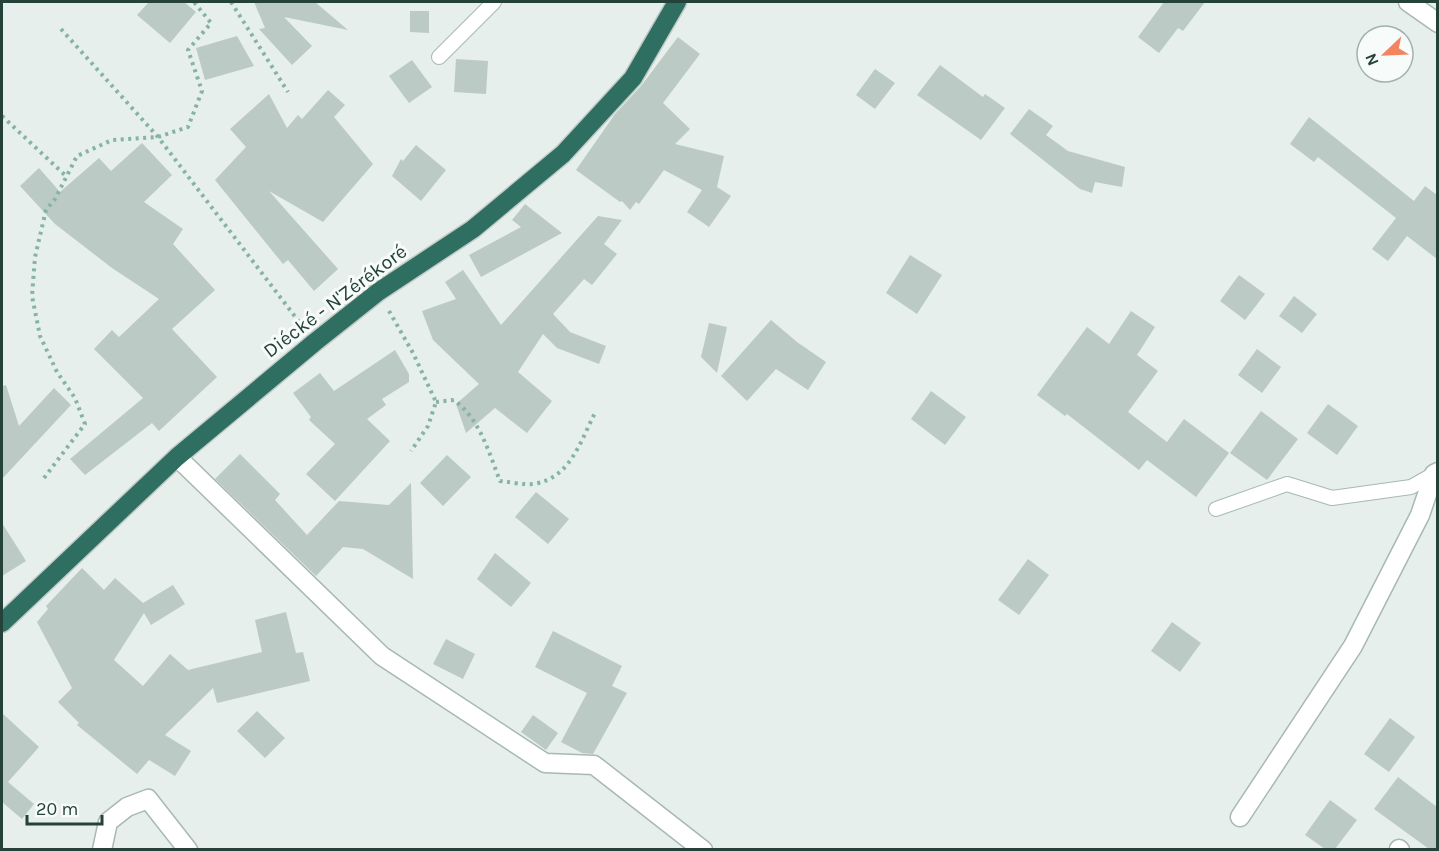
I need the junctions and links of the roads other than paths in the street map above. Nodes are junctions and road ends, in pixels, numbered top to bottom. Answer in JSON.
{"nodes":[{"id":1,"x":494,"y":2,"type":"edge"},
{"id":2,"x":677,"y":2,"type":"edge"},
{"id":3,"x":1408,"y":2,"type":"edge"},
{"id":4,"x":1437,"y":23,"type":"edge"},
{"id":5,"x":440,"y":57,"type":"dead end"},
{"id":6,"x":177,"y":457,"type":"junction"},
{"id":7,"x":1436,"y":473,"type":"edge"},
{"id":8,"x":1216,"y":509,"type":"dead end"},
{"id":9,"x":2,"y":623,"type":"edge"},
{"id":10,"x":1240,"y":817,"type":"dead end"},
{"id":11,"x":102,"y":849,"type":"edge"},
{"id":12,"x":188,"y":849,"type":"edge"},
{"id":13,"x":703,"y":849,"type":"edge"}],
"edges":[{"from":1,"to":5,"type":"lane"},
{"from":2,"to":6,"type":"highway","name":"Diécké - N'Zérékoré"},
{"from":3,"to":4,"type":"street"},
{"from":6,"to":9,"type":"highway","name":"Diécké - N'Zérékoré"},
{"from":6,"to":13,"type":"street"},
{"from":7,"to":8,"type":"lane"},
{"from":7,"to":10,"type":"street"},
{"from":11,"to":12,"type":"street"}]}
